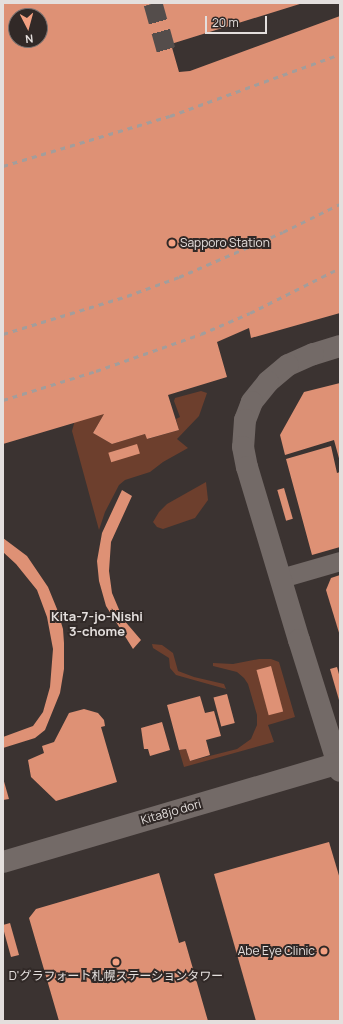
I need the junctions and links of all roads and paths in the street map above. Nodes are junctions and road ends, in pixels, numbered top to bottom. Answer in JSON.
{"nodes":[{"id":1,"x":340,"y":346,"type":"edge"},
{"id":2,"x":340,"y":561,"type":"edge"},
{"id":3,"x":281,"y":578,"type":"junction"},
{"id":4,"x":339,"y":766,"type":"edge"},
{"id":5,"x":3,"y":862,"type":"edge"}],
"edges":[{"from":1,"to":3,"type":"street"},
{"from":2,"to":3,"type":"street"},
{"from":3,"to":4,"type":"street"},
{"from":4,"to":5,"type":"street","name":"Kita8jo dori"}]}
